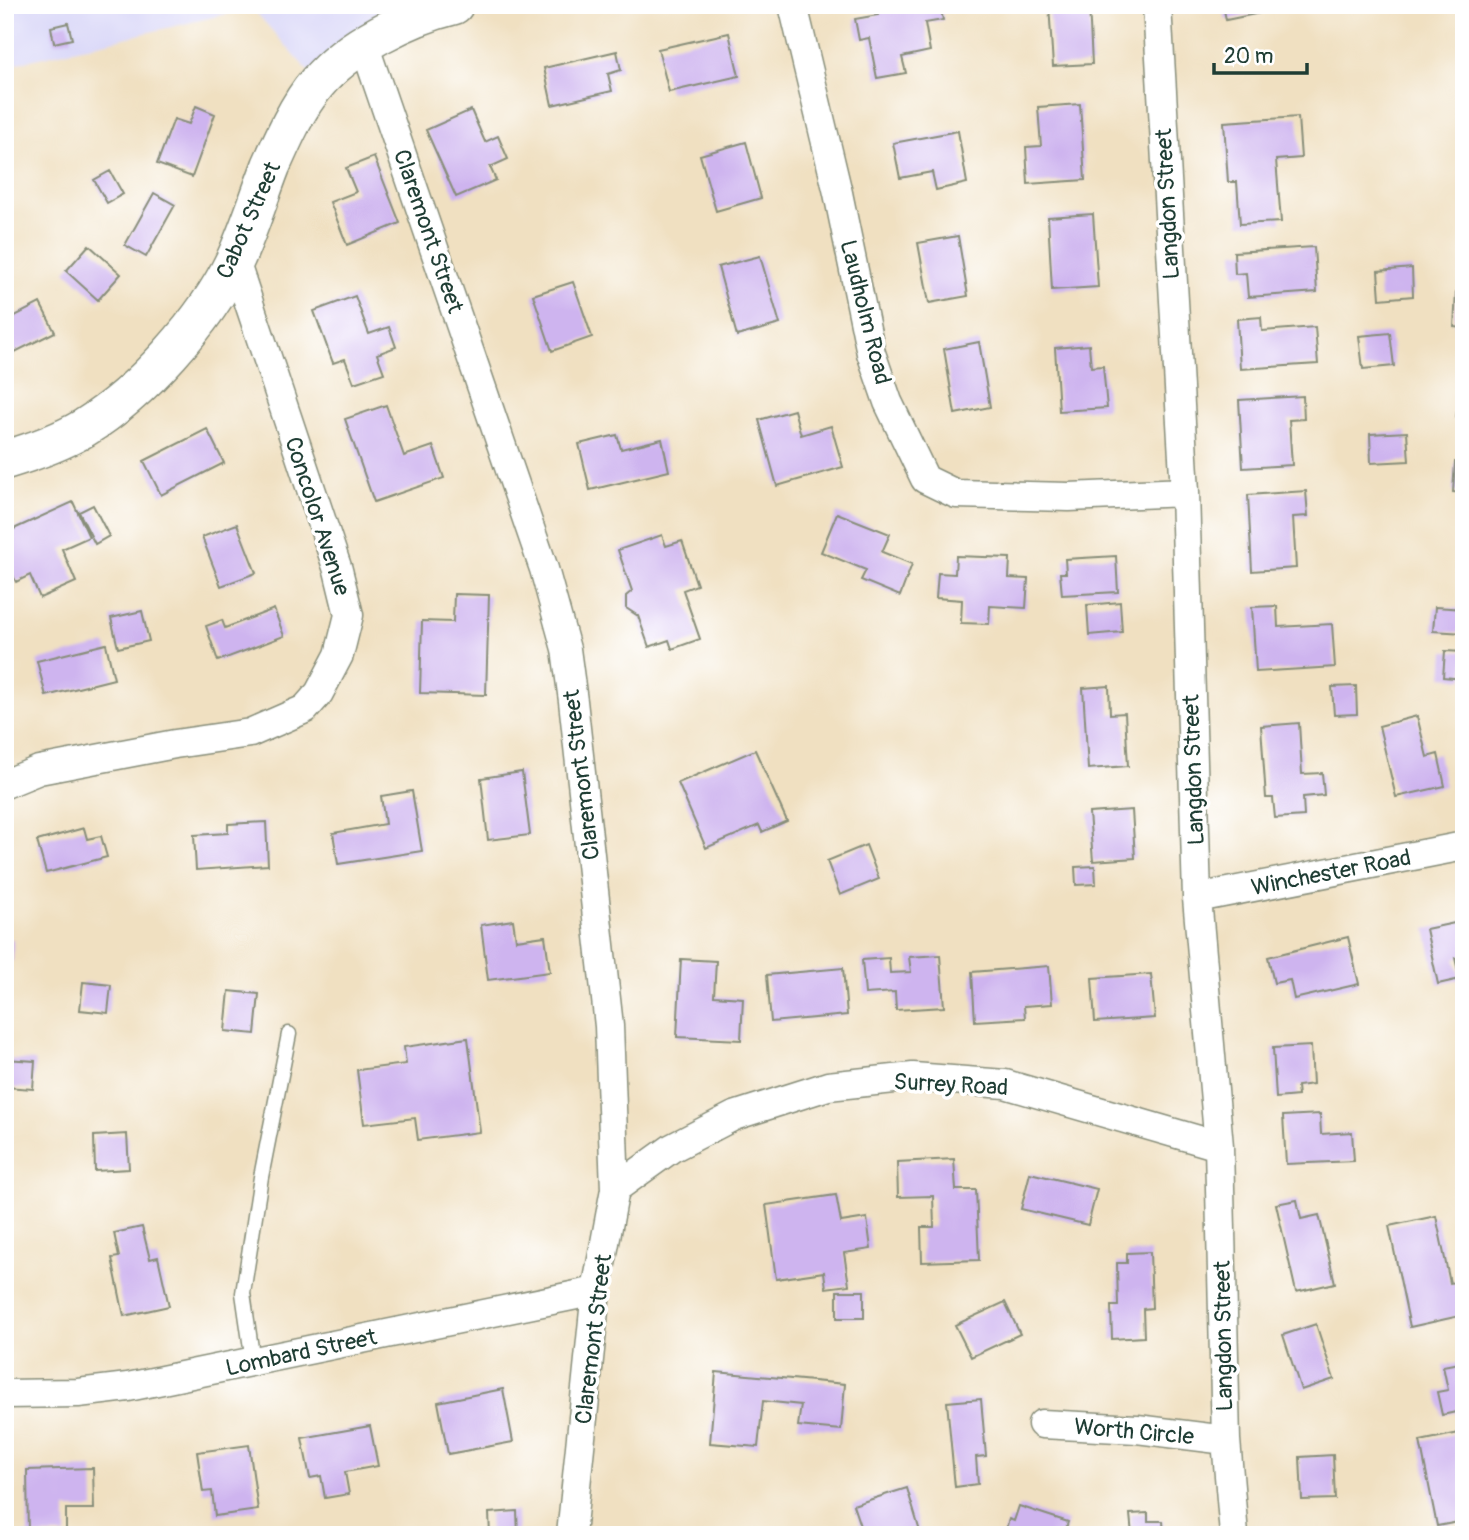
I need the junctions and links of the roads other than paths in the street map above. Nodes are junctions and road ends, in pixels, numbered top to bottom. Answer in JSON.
{"nodes":[{"id":1,"x":454,"y":5,"type":"edge"},
{"id":2,"x":793,"y":5,"type":"edge"},
{"id":3,"x":1157,"y":5,"type":"edge"},
{"id":4,"x":364,"y":44,"type":"junction"},
{"id":5,"x":234,"y":261,"type":"junction"},
{"id":6,"x":5,"y":460,"type":"edge"},
{"id":7,"x":1185,"y":492,"type":"junction"},
{"id":8,"x":5,"y":784,"type":"edge"},
{"id":9,"x":1464,"y":846,"type":"edge"},
{"id":10,"x":1197,"y":898,"type":"junction"},
{"id":11,"x":289,"y":1034,"type":"dead end"},
{"id":12,"x":1219,"y":1146,"type":"junction"},
{"id":13,"x":615,"y":1189,"type":"junction"},
{"id":14,"x":596,"y":1292,"type":"junction"},
{"id":15,"x":253,"y":1362,"type":"junction"},
{"id":16,"x":5,"y":1394,"type":"edge"},
{"id":17,"x":1042,"y":1423,"type":"dead end"},
{"id":18,"x":1226,"y":1440,"type":"junction"},
{"id":19,"x":571,"y":1535,"type":"edge"},
{"id":20,"x":1234,"y":1535,"type":"edge"}],
"edges":[{"from":1,"to":4,"type":"street","name":"Cabot Street"},
{"from":2,"to":7,"type":"street","name":"Laudholm Road"},
{"from":3,"to":7,"type":"street","name":"Langdon Street"},
{"from":4,"to":5,"type":"street","name":"Cabot Street"},
{"from":4,"to":13,"type":"street","name":"Claremont Street"},
{"from":5,"to":6,"type":"street","name":"Cabot Street"},
{"from":5,"to":8,"type":"street","name":"Concolor Avenue"},
{"from":7,"to":10,"type":"street","name":"Langdon Street"},
{"from":9,"to":10,"type":"street","name":"Winchester Road"},
{"from":10,"to":12,"type":"street","name":"Langdon Street"},
{"from":11,"to":15,"type":"lane"},
{"from":12,"to":13,"type":"street","name":"Surrey Road"},
{"from":12,"to":18,"type":"street","name":"Langdon Street"},
{"from":13,"to":14,"type":"street","name":"Claremont Street"},
{"from":14,"to":15,"type":"street","name":"Lombard Street"},
{"from":14,"to":19,"type":"street","name":"Claremont Street"},
{"from":15,"to":16,"type":"street","name":"Lombard Street"},
{"from":17,"to":18,"type":"street","name":"Worth Circle"},
{"from":18,"to":20,"type":"street","name":"Langdon Street"}]}
